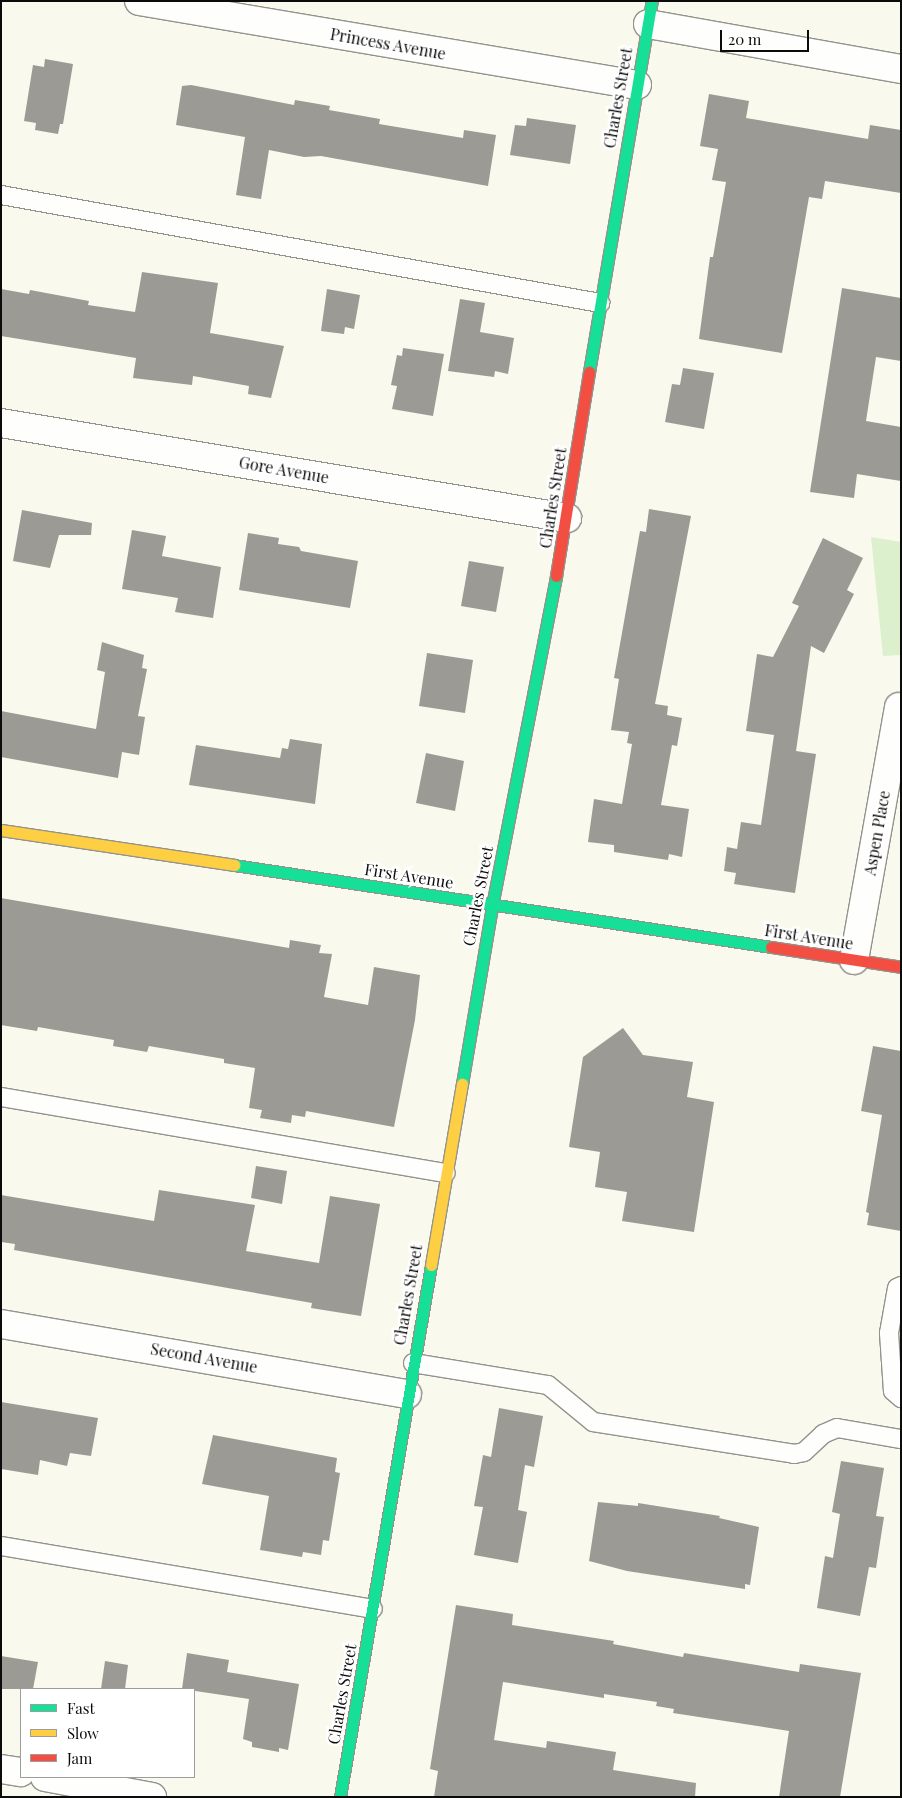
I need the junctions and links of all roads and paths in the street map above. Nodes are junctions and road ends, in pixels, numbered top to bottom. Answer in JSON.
{"nodes":[{"id":1,"x":138,"y":1,"type":"edge"},
{"id":2,"x":650,"y":13,"type":"edge"},
{"id":3,"x":901,"y":70,"type":"edge"},
{"id":4,"x":637,"y":85,"type":"junction"},
{"id":5,"x":1,"y":196,"type":"edge"},
{"id":6,"x":600,"y":303,"type":"junction"},
{"id":7,"x":1,"y":423,"type":"edge"},
{"id":8,"x":567,"y":518,"type":"junction"},
{"id":9,"x":899,"y":707,"type":"dead end"},
{"id":10,"x":1,"y":830,"type":"edge"},
{"id":11,"x":492,"y":906,"type":"junction"},
{"id":12,"x":854,"y":960,"type":"junction"},
{"id":13,"x":901,"y":967,"type":"edge"},
{"id":14,"x":1,"y":1097,"type":"edge"},
{"id":15,"x":446,"y":1173,"type":"junction"},
{"id":16,"x":901,"y":1286,"type":"edge"},
{"id":17,"x":1,"y":1324,"type":"edge"},
{"id":18,"x":413,"y":1363,"type":"junction"},
{"id":19,"x":407,"y":1394,"type":"junction"},
{"id":20,"x":901,"y":1398,"type":"edge"},
{"id":21,"x":901,"y":1439,"type":"edge"},
{"id":22,"x":1,"y":1546,"type":"edge"},
{"id":23,"x":374,"y":1609,"type":"junction"},
{"id":24,"x":1,"y":1768,"type":"edge"},
{"id":25,"x":20,"y":1772,"type":"edge"},
{"id":26,"x":50,"y":1778,"type":"edge"},
{"id":27,"x":152,"y":1797,"type":"edge"},
{"id":28,"x":340,"y":1797,"type":"edge"}],
"edges":[{"from":1,"to":4,"type":"street","name":"Princess Avenue"},
{"from":2,"to":3,"type":"street"},
{"from":2,"to":4,"type":"street","name":"Charles Street"},
{"from":4,"to":6,"type":"street","name":"Charles Street"},
{"from":5,"to":6,"type":"lane"},
{"from":6,"to":8,"type":"street","name":"Charles Street"},
{"from":7,"to":8,"type":"street","name":"Gore Avenue"},
{"from":8,"to":11,"type":"street","name":"Charles Street"},
{"from":9,"to":12,"type":"street","name":"Aspen Place"},
{"from":10,"to":11,"type":"street","name":"First Avenue"},
{"from":11,"to":12,"type":"street","name":"First Avenue"},
{"from":11,"to":15,"type":"street","name":"Charles Street"},
{"from":12,"to":13,"type":"street","name":"First Avenue"},
{"from":14,"to":15,"type":"lane"},
{"from":15,"to":18,"type":"street","name":"Charles Street"},
{"from":16,"to":20,"type":"lane"},
{"from":17,"to":19,"type":"street","name":"Second Avenue"},
{"from":18,"to":19,"type":"street","name":"Charles Street"},
{"from":18,"to":21,"type":"lane"},
{"from":19,"to":23,"type":"street","name":"Charles Street"},
{"from":22,"to":23,"type":"lane"},
{"from":23,"to":28,"type":"street","name":"Charles Street"},
{"from":24,"to":25,"type":"street"},
{"from":26,"to":27,"type":"street"}]}
